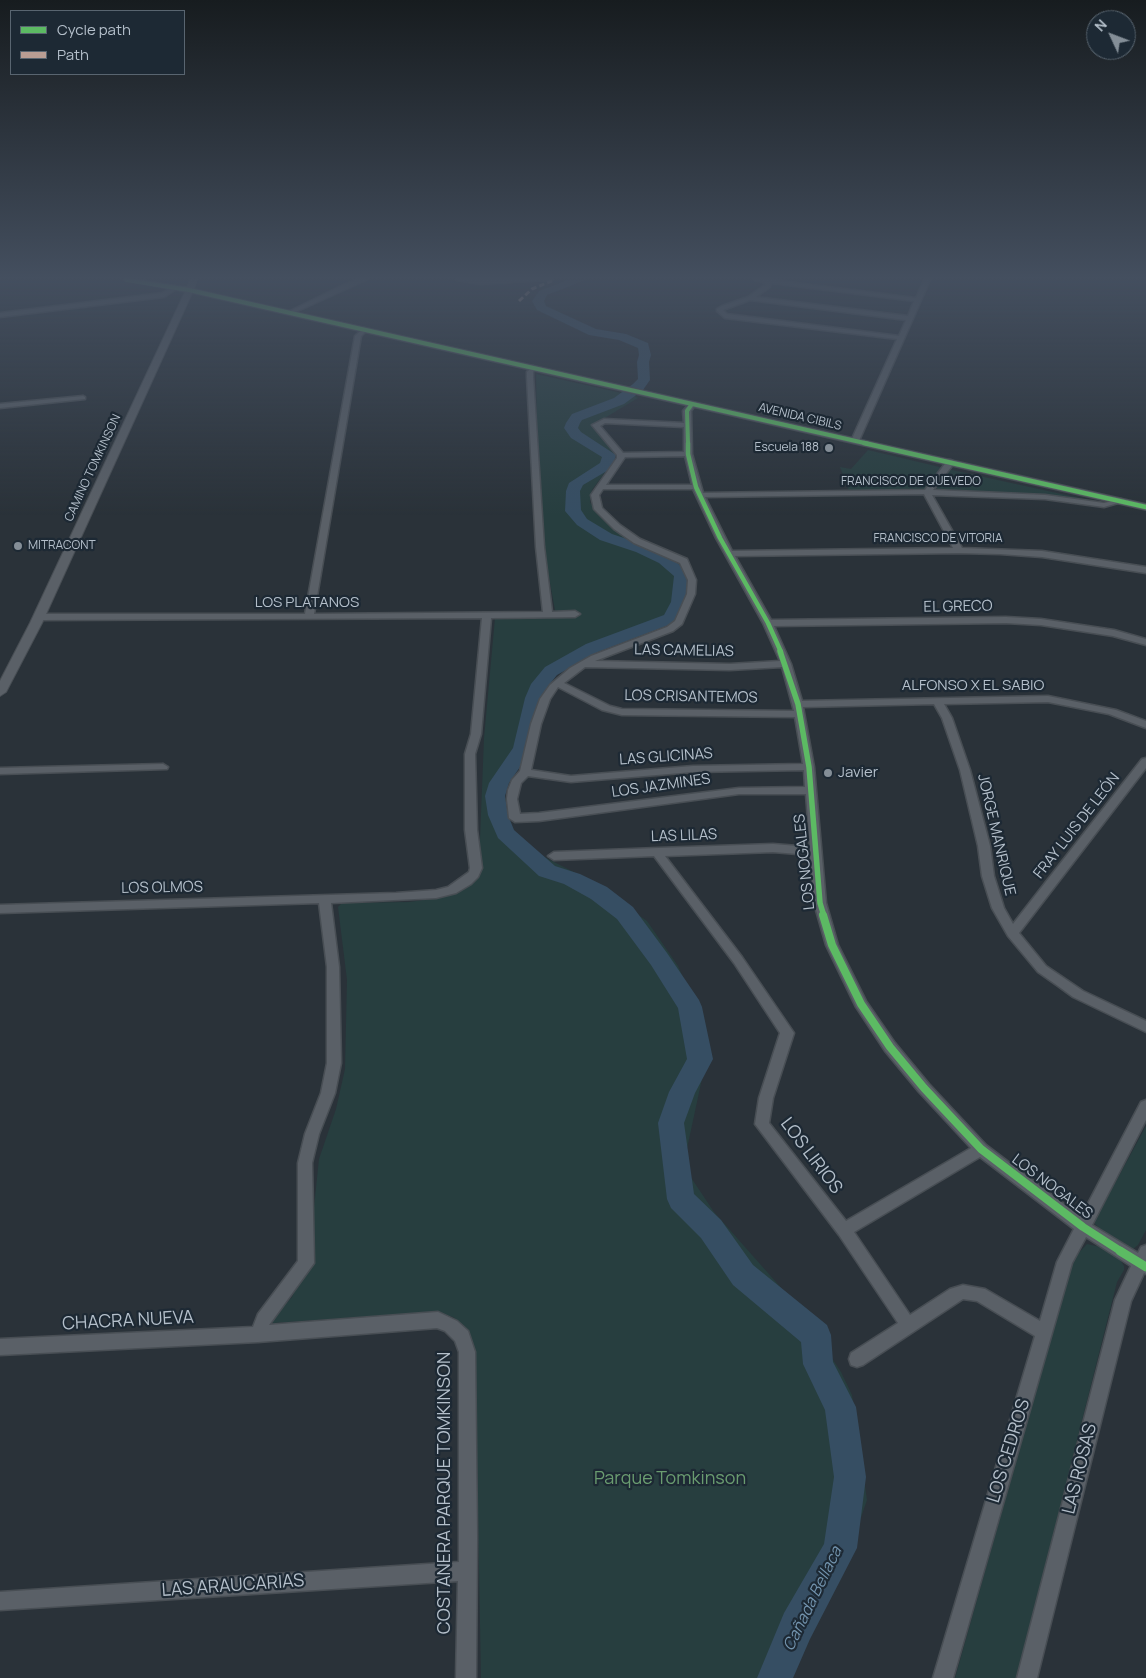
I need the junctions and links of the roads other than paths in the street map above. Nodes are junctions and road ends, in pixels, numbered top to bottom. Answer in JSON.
{"nodes":[{"id":1,"x":158,"y":358,"type":"edge"},
{"id":2,"x":354,"y":358,"type":"edge"},
{"id":3,"x":489,"y":358,"type":"edge"},
{"id":4,"x":892,"y":358,"type":"edge"},
{"id":5,"x":532,"y":368,"type":"junction"},
{"id":6,"x":84,"y":398,"type":"dead end"},
{"id":7,"x":692,"y":404,"type":"junction"},
{"id":8,"x":0,"y":406,"type":"edge"},
{"id":9,"x":687,"y":425,"type":"junction"},
{"id":10,"x":855,"y":441,"type":"junction"},
{"id":11,"x":688,"y":454,"type":"junction"},
{"id":12,"x":621,"y":455,"type":"junction"},
{"id":13,"x":951,"y":462,"type":"junction"},
{"id":14,"x":599,"y":488,"type":"junction"},
{"id":15,"x":698,"y":491,"type":"junction"},
{"id":16,"x":928,"y":492,"type":"junction"},
{"id":17,"x":1121,"y":502,"type":"junction"},
{"id":18,"x":1146,"y":507,"type":"edge"},
{"id":19,"x":959,"y":550,"type":"junction"},
{"id":20,"x":730,"y":554,"type":"junction"},
{"id":21,"x":1146,"y":570,"type":"edge"},
{"id":22,"x":548,"y":614,"type":"junction"},
{"id":23,"x":575,"y":614,"type":"dead end"},
{"id":24,"x":487,"y":615,"type":"junction"},
{"id":25,"x":39,"y":617,"type":"junction"},
{"id":26,"x":310,"y":617,"type":"junction"},
{"id":27,"x":768,"y":623,"type":"junction"},
{"id":28,"x":1146,"y":642,"type":"edge"},
{"id":29,"x":582,"y":664,"type":"junction"},
{"id":30,"x":786,"y":664,"type":"junction"},
{"id":31,"x":557,"y":683,"type":"junction"},
{"id":32,"x":0,"y":692,"type":"edge"},
{"id":33,"x":937,"y":700,"type":"junction"},
{"id":34,"x":799,"y":709,"type":"junction"},
{"id":35,"x":1146,"y":725,"type":"edge"},
{"id":36,"x":1146,"y":761,"type":"edge"},
{"id":37,"x":163,"y":767,"type":"dead end"},
{"id":38,"x":809,"y":767,"type":"junction"},
{"id":39,"x":0,"y":771,"type":"edge"},
{"id":40,"x":525,"y":772,"type":"junction"},
{"id":41,"x":811,"y":790,"type":"junction"},
{"id":42,"x":815,"y":851,"type":"junction"},
{"id":43,"x":658,"y":852,"type":"junction"},
{"id":44,"x":554,"y":856,"type":"dead end"},
{"id":45,"x":325,"y":901,"type":"junction"},
{"id":46,"x":0,"y":909,"type":"edge"},
{"id":47,"x":1012,"y":933,"type":"junction"},
{"id":48,"x":1146,"y":1028,"type":"edge"},
{"id":49,"x":1146,"y":1106,"type":"edge"},
{"id":50,"x":981,"y":1149,"type":"junction"},
{"id":51,"x":1082,"y":1227,"type":"junction"},
{"id":52,"x":844,"y":1230,"type":"junction"},
{"id":53,"x":1144,"y":1261,"type":"edge"},
{"id":54,"x":908,"y":1325,"type":"junction"},
{"id":55,"x":1045,"y":1333,"type":"junction"},
{"id":56,"x":258,"y":1334,"type":"junction"},
{"id":57,"x":0,"y":1347,"type":"edge"},
{"id":58,"x":857,"y":1358,"type":"dead end"},
{"id":59,"x":467,"y":1570,"type":"junction"},
{"id":60,"x":0,"y":1601,"type":"edge"},
{"id":61,"x":466,"y":1678,"type":"edge"},
{"id":62,"x":943,"y":1678,"type":"edge"},
{"id":63,"x":1027,"y":1678,"type":"edge"}],
"edges":[{"from":1,"to":25,"type":"street","name":"CAMINO TOMKINSON"},
{"from":2,"to":26,"type":"street"},
{"from":3,"to":5,"type":"street","name":"AVENIDA CIBILS"},
{"from":4,"to":10,"type":"street"},
{"from":5,"to":7,"type":"street","name":"AVENIDA CIBILS"},
{"from":5,"to":22,"type":"street"},
{"from":6,"to":8,"type":"street"},
{"from":7,"to":9,"type":"street","name":"LOS NOGALES"},
{"from":7,"to":10,"type":"street","name":"AVENIDA CIBILS"},
{"from":9,"to":11,"type":"street","name":"LOS NOGALES"},
{"from":9,"to":12,"type":"street"},
{"from":10,"to":13,"type":"street","name":"AVENIDA CIBILS"},
{"from":11,"to":12,"type":"street"},
{"from":11,"to":15,"type":"street","name":"LOS NOGALES"},
{"from":12,"to":14,"type":"street"},
{"from":13,"to":16,"type":"street"},
{"from":13,"to":17,"type":"street","name":"AVENIDA CIBILS"},
{"from":14,"to":15,"type":"street","name":"FRANCISCO DE QUEVEDO"},
{"from":14,"to":29,"type":"street"},
{"from":15,"to":16,"type":"street","name":"FRANCISCO DE QUEVEDO"},
{"from":15,"to":20,"type":"street","name":"LOS NOGALES"},
{"from":16,"to":17,"type":"street","name":"FRANCISCO DE QUEVEDO"},
{"from":16,"to":19,"type":"street"},
{"from":17,"to":18,"type":"street","name":"AVENIDA CIBILS"},
{"from":19,"to":20,"type":"street","name":"FRANCISCO DE VITORIA"},
{"from":19,"to":21,"type":"street","name":"FRANCISCO DE VITORIA"},
{"from":20,"to":27,"type":"street","name":"LOS NOGALES"},
{"from":22,"to":23,"type":"street","name":"LOS PLATANOS"},
{"from":22,"to":24,"type":"street","name":"LOS PLATANOS"},
{"from":24,"to":26,"type":"street","name":"LOS PLATANOS"},
{"from":24,"to":45,"type":"street"},
{"from":25,"to":26,"type":"street","name":"LOS PLATANOS"},
{"from":25,"to":32,"type":"street","name":"CAMINO TOMKINSON"},
{"from":27,"to":28,"type":"street","name":"EL GRECO"},
{"from":27,"to":30,"type":"street","name":"LOS NOGALES"},
{"from":29,"to":30,"type":"street","name":"LAS CAMELIAS"},
{"from":29,"to":31,"type":"street"},
{"from":30,"to":34,"type":"street","name":"LOS NOGALES"},
{"from":31,"to":34,"type":"street","name":"LOS CRISANTEMOS"},
{"from":31,"to":40,"type":"street"},
{"from":33,"to":34,"type":"street","name":"ALFONSO X EL SABIO"},
{"from":33,"to":35,"type":"street","name":"ALFONSO X EL SABIO"},
{"from":33,"to":47,"type":"street","name":"JORGE MANRIQUE"},
{"from":34,"to":38,"type":"street","name":"LOS NOGALES"},
{"from":36,"to":47,"type":"street","name":"FRAY LUIS DE LEÓN"},
{"from":37,"to":39,"type":"street"},
{"from":38,"to":40,"type":"street","name":"LAS GLICINAS"},
{"from":38,"to":41,"type":"street","name":"LOS NOGALES"},
{"from":40,"to":41,"type":"street","name":"LOS JAZMINES"},
{"from":41,"to":42,"type":"street","name":"LOS NOGALES"},
{"from":42,"to":43,"type":"street","name":"LAS LILAS"},
{"from":42,"to":50,"type":"street","name":"LOS NOGALES"},
{"from":43,"to":44,"type":"street","name":"LAS LILAS"},
{"from":43,"to":52,"type":"street","name":"LOS LIRIOS"},
{"from":45,"to":46,"type":"street","name":"LOS OLMOS"},
{"from":45,"to":56,"type":"street"},
{"from":47,"to":48,"type":"street","name":"JORGE MANRIQUE"},
{"from":49,"to":51,"type":"street","name":"LOS CEDROS"},
{"from":50,"to":51,"type":"street","name":"LOS NOGALES"},
{"from":50,"to":52,"type":"street"},
{"from":51,"to":53,"type":"street","name":"LOS NOGALES"},
{"from":51,"to":55,"type":"street","name":"LOS CEDROS"},
{"from":52,"to":54,"type":"street","name":"LOS LIRIOS"},
{"from":53,"to":63,"type":"street","name":"LAS ROSAS"},
{"from":54,"to":55,"type":"street"},
{"from":54,"to":58,"type":"street"},
{"from":55,"to":62,"type":"street","name":"LOS CEDROS"},
{"from":56,"to":57,"type":"street","name":"CHACRA NUEVA"},
{"from":56,"to":59,"type":"street","name":"COSTANERA PARQUE TOMKINSON"},
{"from":59,"to":60,"type":"street","name":"LAS ARAUCARIAS"},
{"from":59,"to":61,"type":"street","name":"COSTANERA PARQUE TOMKINSON"}]}
